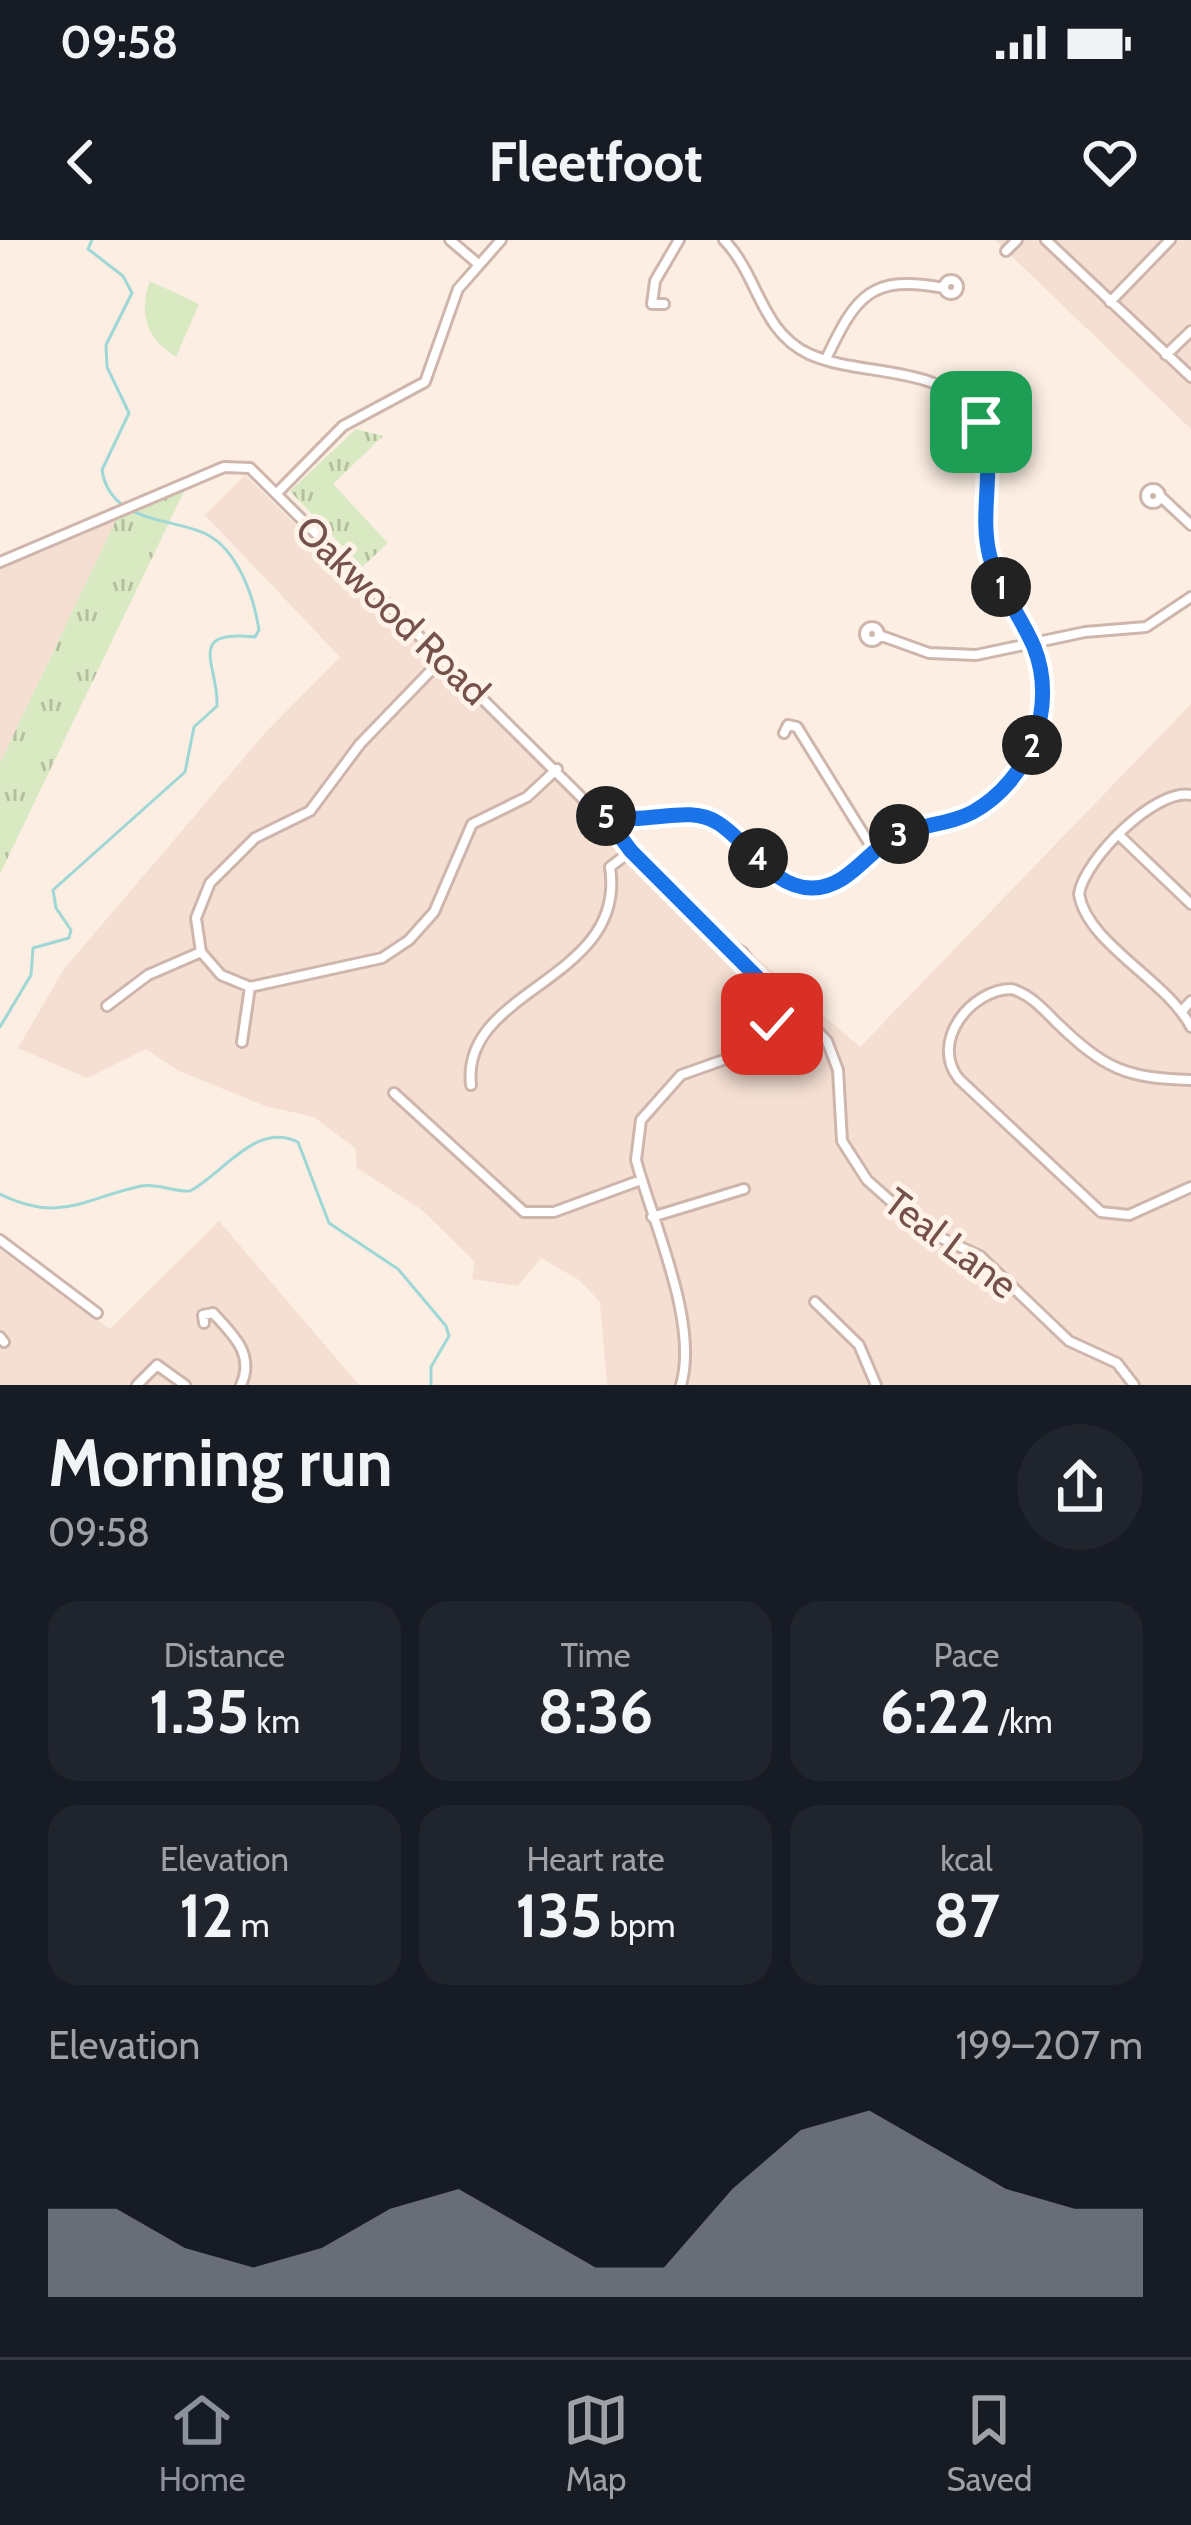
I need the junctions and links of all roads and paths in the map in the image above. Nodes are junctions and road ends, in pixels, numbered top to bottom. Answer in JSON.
{"nodes":[{"id":1,"x":450,"y":240,"type":"edge"},
{"id":2,"x":501,"y":240,"type":"edge"},
{"id":3,"x":679,"y":240,"type":"edge"},
{"id":4,"x":724,"y":240,"type":"edge"},
{"id":5,"x":1017,"y":240,"type":"edge"},
{"id":6,"x":1046,"y":240,"type":"edge"},
{"id":7,"x":1170,"y":240,"type":"edge"},
{"id":8,"x":1006,"y":251,"type":"dead end"},
{"id":9,"x":477,"y":263,"type":"junction"},
{"id":10,"x":944,"y":288,"type":"dead end"},
{"id":11,"x":652,"y":291,"type":"dead end"},
{"id":12,"x":1110,"y":302,"type":"junction"},
{"id":13,"x":1191,"y":331,"type":"edge"},
{"id":14,"x":1166,"y":356,"type":"junction"},
{"id":15,"x":826,"y":359,"type":"junction"},
{"id":16,"x":1191,"y":377,"type":"edge"},
{"id":17,"x":276,"y":494,"type":"junction"},
{"id":18,"x":1160,"y":496,"type":"dead end"},
{"id":19,"x":1191,"y":525,"type":"edge"},
{"id":20,"x":0,"y":562,"type":"edge"},
{"id":21,"x":1191,"y":598,"type":"edge"},
{"id":22,"x":879,"y":635,"type":"dead end"},
{"id":23,"x":1032,"y":643,"type":"junction"},
{"id":24,"x":442,"y":659,"type":"junction"},
{"id":25,"x":801,"y":734,"type":"dead end"},
{"id":26,"x":557,"y":769,"type":"junction"},
{"id":27,"x":1191,"y":795,"type":"edge"},
{"id":28,"x":604,"y":815,"type":"junction"},
{"id":29,"x":1120,"y":836,"type":"junction"},
{"id":30,"x":874,"y":851,"type":"junction"},
{"id":31,"x":627,"y":855,"type":"junction"},
{"id":32,"x":1191,"y":904,"type":"edge"},
{"id":33,"x":201,"y":952,"type":"junction"},
{"id":34,"x":250,"y":988,"type":"junction"},
{"id":35,"x":1191,"y":1001,"type":"edge"},
{"id":36,"x":107,"y":1006,"type":"dead end"},
{"id":37,"x":1182,"y":1011,"type":"junction"},
{"id":38,"x":785,"y":1015,"type":"junction"},
{"id":39,"x":1191,"y":1027,"type":"edge"},
{"id":40,"x":242,"y":1042,"type":"dead end"},
{"id":41,"x":1191,"y":1080,"type":"edge"},
{"id":42,"x":471,"y":1084,"type":"dead end"},
{"id":43,"x":394,"y":1093,"type":"dead end"},
{"id":44,"x":641,"y":1180,"type":"junction"},
{"id":45,"x":1191,"y":1187,"type":"edge"},
{"id":46,"x":744,"y":1189,"type":"dead end"},
{"id":47,"x":652,"y":1217,"type":"junction"},
{"id":48,"x":0,"y":1240,"type":"edge"},
{"id":49,"x":815,"y":1302,"type":"dead end"},
{"id":50,"x":97,"y":1313,"type":"dead end"},
{"id":51,"x":219,"y":1320,"type":"dead end"},
{"id":52,"x":137,"y":1385,"type":"edge"},
{"id":53,"x":185,"y":1385,"type":"edge"},
{"id":54,"x":241,"y":1385,"type":"edge"},
{"id":55,"x":680,"y":1385,"type":"edge"},
{"id":56,"x":876,"y":1385,"type":"edge"},
{"id":57,"x":1134,"y":1385,"type":"edge"}],
"edges":[{"from":1,"to":9,"type":"street"},
{"from":2,"to":9,"type":"street"},
{"from":3,"to":11,"type":"street"},
{"from":4,"to":15,"type":"street"},
{"from":5,"to":8,"type":"street"},
{"from":6,"to":12,"type":"street"},
{"from":7,"to":12,"type":"street"},
{"from":9,"to":17,"type":"street"},
{"from":10,"to":15,"type":"street"},
{"from":12,"to":14,"type":"street"},
{"from":13,"to":14,"type":"street"},
{"from":14,"to":16,"type":"street"},
{"from":15,"to":23,"type":"street"},
{"from":17,"to":20,"type":"street","name":"Oakwood Road"},
{"from":17,"to":24,"type":"street","name":"Oakwood Road"},
{"from":18,"to":19,"type":"street"},
{"from":21,"to":23,"type":"street"},
{"from":22,"to":23,"type":"street"},
{"from":23,"to":30,"type":"street"},
{"from":24,"to":26,"type":"street","name":"Oakwood Road"},
{"from":24,"to":33,"type":"street"},
{"from":25,"to":30,"type":"street"},
{"from":26,"to":28,"type":"street","name":"Oakwood Road"},
{"from":26,"to":34,"type":"street"},
{"from":27,"to":29,"type":"street"},
{"from":28,"to":30,"type":"street"},
{"from":28,"to":31,"type":"street","name":"Oakwood Road"},
{"from":29,"to":32,"type":"street"},
{"from":29,"to":37,"type":"street"},
{"from":31,"to":38,"type":"street","name":"Oakwood Road"},
{"from":31,"to":42,"type":"street"},
{"from":33,"to":34,"type":"street"},
{"from":33,"to":36,"type":"street"},
{"from":34,"to":40,"type":"street"},
{"from":35,"to":37,"type":"street"},
{"from":37,"to":39,"type":"street"},
{"from":38,"to":44,"type":"street"},
{"from":38,"to":57,"type":"street","name":"Teal Lane"},
{"from":41,"to":45,"type":"street"},
{"from":43,"to":44,"type":"street"},
{"from":44,"to":47,"type":"street"},
{"from":46,"to":47,"type":"street"},
{"from":47,"to":55,"type":"street"},
{"from":48,"to":50,"type":"street"},
{"from":49,"to":56,"type":"street"},
{"from":51,"to":54,"type":"street"},
{"from":52,"to":53,"type":"street"}]}
